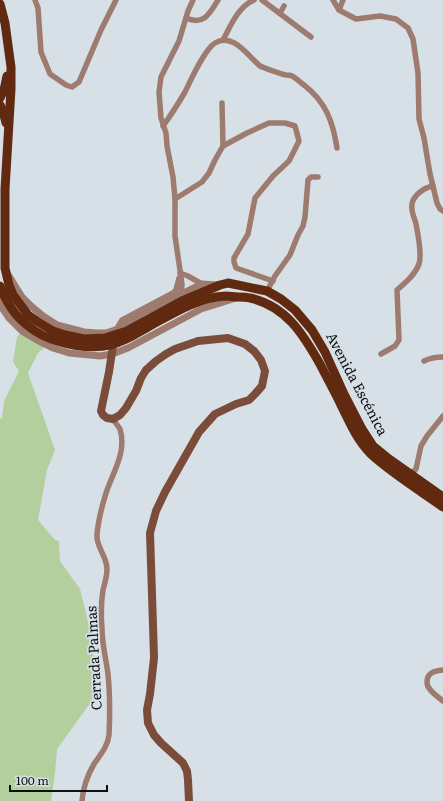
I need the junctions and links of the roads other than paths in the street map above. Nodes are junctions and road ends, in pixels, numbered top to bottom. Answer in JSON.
{"nodes":[{"id":1,"x":35,"y":0,"type":"edge"},
{"id":2,"x":116,"y":0,"type":"edge"},
{"id":3,"x":193,"y":0,"type":"edge"},
{"id":4,"x":218,"y":0,"type":"edge"},
{"id":5,"x":254,"y":0,"type":"edge"},
{"id":6,"x":262,"y":0,"type":"edge"},
{"id":7,"x":333,"y":0,"type":"edge"},
{"id":8,"x":343,"y":0,"type":"edge"},
{"id":9,"x":0,"y":4,"type":"edge"},
{"id":10,"x":284,"y":6,"type":"dead end"},
{"id":11,"x":340,"y":10,"type":"junction"},
{"id":12,"x":280,"y":13,"type":"junction"},
{"id":13,"x":186,"y":18,"type":"junction"},
{"id":14,"x":311,"y":37,"type":"dead end"},
{"id":15,"x":223,"y":40,"type":"junction"},
{"id":16,"x":11,"y":67,"type":"junction"},
{"id":17,"x":0,"y":98,"type":"edge"},
{"id":18,"x":222,"y":103,"type":"dead end"},
{"id":19,"x":0,"y":105,"type":"edge"},
{"id":20,"x":163,"y":126,"type":"junction"},
{"id":21,"x":8,"y":134,"type":"junction"},
{"id":22,"x":223,"y":146,"type":"junction"},
{"id":23,"x":337,"y":148,"type":"dead end"},
{"id":24,"x":318,"y":177,"type":"dead end"},
{"id":25,"x":433,"y":186,"type":"junction"},
{"id":26,"x":174,"y":199,"type":"junction"},
{"id":27,"x":443,"y":211,"type":"edge"},
{"id":28,"x":5,"y":268,"type":"junction"},
{"id":29,"x":180,"y":273,"type":"junction"},
{"id":30,"x":273,"y":281,"type":"junction"},
{"id":31,"x":202,"y":284,"type":"junction"},
{"id":32,"x":220,"y":285,"type":"junction"},
{"id":33,"x":0,"y":286,"type":"edge"},
{"id":34,"x":267,"y":291,"type":"junction"},
{"id":35,"x":181,"y":294,"type":"junction"},
{"id":36,"x":237,"y":297,"type":"junction"},
{"id":37,"x":0,"y":299,"type":"edge"},
{"id":38,"x":154,"y":320,"type":"junction"},
{"id":39,"x":35,"y":326,"type":"junction"},
{"id":40,"x":116,"y":330,"type":"junction"},
{"id":41,"x":112,"y":354,"type":"junction"},
{"id":42,"x":380,"y":354,"type":"dead end"},
{"id":43,"x":443,"y":357,"type":"edge"},
{"id":44,"x":424,"y":361,"type":"dead end"},
{"id":45,"x":443,"y":416,"type":"edge"},
{"id":46,"x":113,"y":419,"type":"junction"},
{"id":47,"x":411,"y":474,"type":"junction"},
{"id":48,"x":443,"y":497,"type":"edge"},
{"id":49,"x":443,"y":506,"type":"edge"},
{"id":50,"x":443,"y":670,"type":"edge"},
{"id":51,"x":443,"y":701,"type":"edge"},
{"id":52,"x":82,"y":801,"type":"edge"},
{"id":53,"x":189,"y":801,"type":"edge"}],
"edges":[{"from":1,"to":2,"type":"street"},
{"from":3,"to":13,"type":"street"},
{"from":4,"to":13,"type":"street"},
{"from":5,"to":15,"type":"street"},
{"from":6,"to":12,"type":"street"},
{"from":7,"to":11,"type":"street"},
{"from":8,"to":11,"type":"street"},
{"from":9,"to":16,"type":"main road"},
{"from":10,"to":12,"type":"street"},
{"from":11,"to":25,"type":"street"},
{"from":12,"to":14,"type":"street"},
{"from":13,"to":20,"type":"street"},
{"from":15,"to":20,"type":"street"},
{"from":15,"to":23,"type":"street"},
{"from":16,"to":17,"type":"main road"},
{"from":16,"to":21,"type":"main road"},
{"from":18,"to":22,"type":"street"},
{"from":19,"to":21,"type":"main road"},
{"from":20,"to":26,"type":"street"},
{"from":21,"to":28,"type":"main road"},
{"from":22,"to":26,"type":"street"},
{"from":22,"to":30,"type":"street"},
{"from":24,"to":30,"type":"street"},
{"from":25,"to":27,"type":"street"},
{"from":25,"to":42,"type":"street"},
{"from":26,"to":29,"type":"street"},
{"from":28,"to":39,"type":"main road"},
{"from":28,"to":40,"type":"street"},
{"from":29,"to":31,"type":"street"},
{"from":29,"to":35,"type":"street"},
{"from":29,"to":40,"type":"street"},
{"from":30,"to":34,"type":"street"},
{"from":31,"to":32,"type":"street"},
{"from":31,"to":35,"type":"street"},
{"from":32,"to":34,"type":"main road","name":"Avenida Escénica"},
{"from":32,"to":38,"type":"main road"},
{"from":33,"to":39,"type":"main road"},
{"from":34,"to":47,"type":"main road","name":"Avenida Escénica"},
{"from":35,"to":40,"type":"street"},
{"from":36,"to":38,"type":"main road"},
{"from":36,"to":41,"type":"street"},
{"from":36,"to":49,"type":"main road"},
{"from":37,"to":41,"type":"street"},
{"from":38,"to":39,"type":"main road"},
{"from":40,"to":41,"type":"main road"},
{"from":41,"to":46,"type":"main road"},
{"from":43,"to":44,"type":"street"},
{"from":45,"to":47,"type":"street"},
{"from":46,"to":52,"type":"street","name":"Cerrada Palmas"},
{"from":46,"to":53,"type":"main road"},
{"from":47,"to":48,"type":"main road","name":"Avenida Escénica"},
{"from":50,"to":51,"type":"street"}]}
